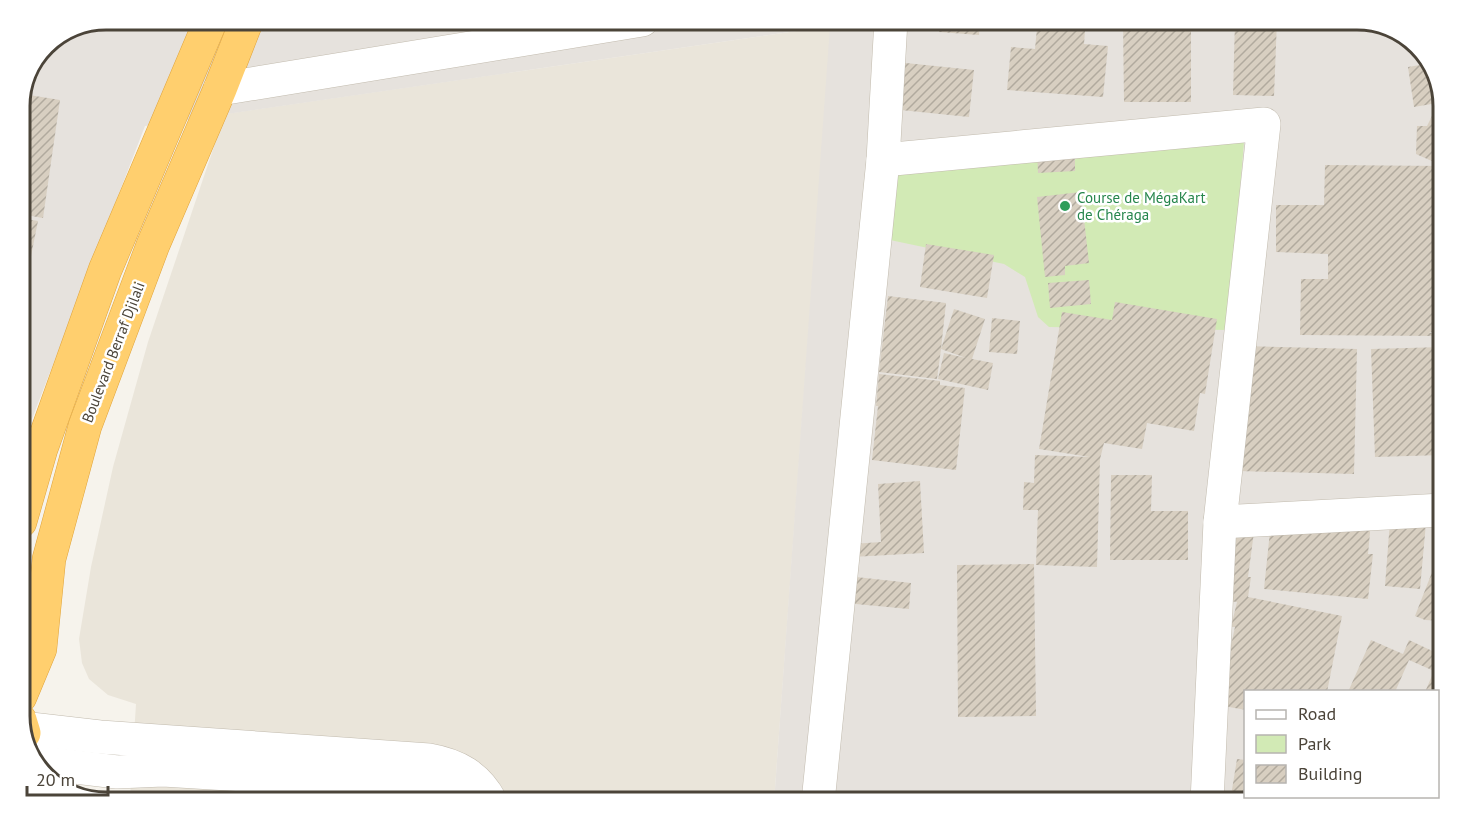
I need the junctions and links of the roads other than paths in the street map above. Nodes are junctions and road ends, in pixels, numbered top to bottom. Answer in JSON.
{"nodes":[{"id":1,"x":207,"y":30,"type":"edge"},
{"id":2,"x":243,"y":30,"type":"edge"},
{"id":3,"x":581,"y":30,"type":"edge"},
{"id":4,"x":890,"y":30,"type":"edge"},
{"id":5,"x":220,"y":89,"type":"junction"},
{"id":6,"x":883,"y":160,"type":"junction"},
{"id":7,"x":30,"y":485,"type":"edge"},
{"id":8,"x":1433,"y":511,"type":"edge"},
{"id":9,"x":1220,"y":522,"type":"junction"},
{"id":10,"x":30,"y":673,"type":"edge"},
{"id":11,"x":31,"y":729,"type":"edge"},
{"id":12,"x":166,"y":755,"type":"junction"},
{"id":13,"x":47,"y":764,"type":"edge"},
{"id":14,"x":440,"y":792,"type":"edge"},
{"id":15,"x":486,"y":792,"type":"edge"},
{"id":16,"x":819,"y":792,"type":"edge"},
{"id":17,"x":1206,"y":792,"type":"edge"}],
"edges":[{"from":1,"to":7,"type":"highway"},
{"from":2,"to":5,"type":"highway","name":"Boulevard Berraf Djilali"},
{"from":3,"to":5,"type":"street"},
{"from":4,"to":6,"type":"street"},
{"from":5,"to":10,"type":"highway","name":"Boulevard Berraf Djilali"},
{"from":6,"to":9,"type":"street"},
{"from":6,"to":16,"type":"street"},
{"from":8,"to":9,"type":"street"},
{"from":9,"to":17,"type":"street"},
{"from":11,"to":12,"type":"street"},
{"from":12,"to":13,"type":"street"},
{"from":12,"to":14,"type":"street"},
{"from":12,"to":15,"type":"street"}]}
